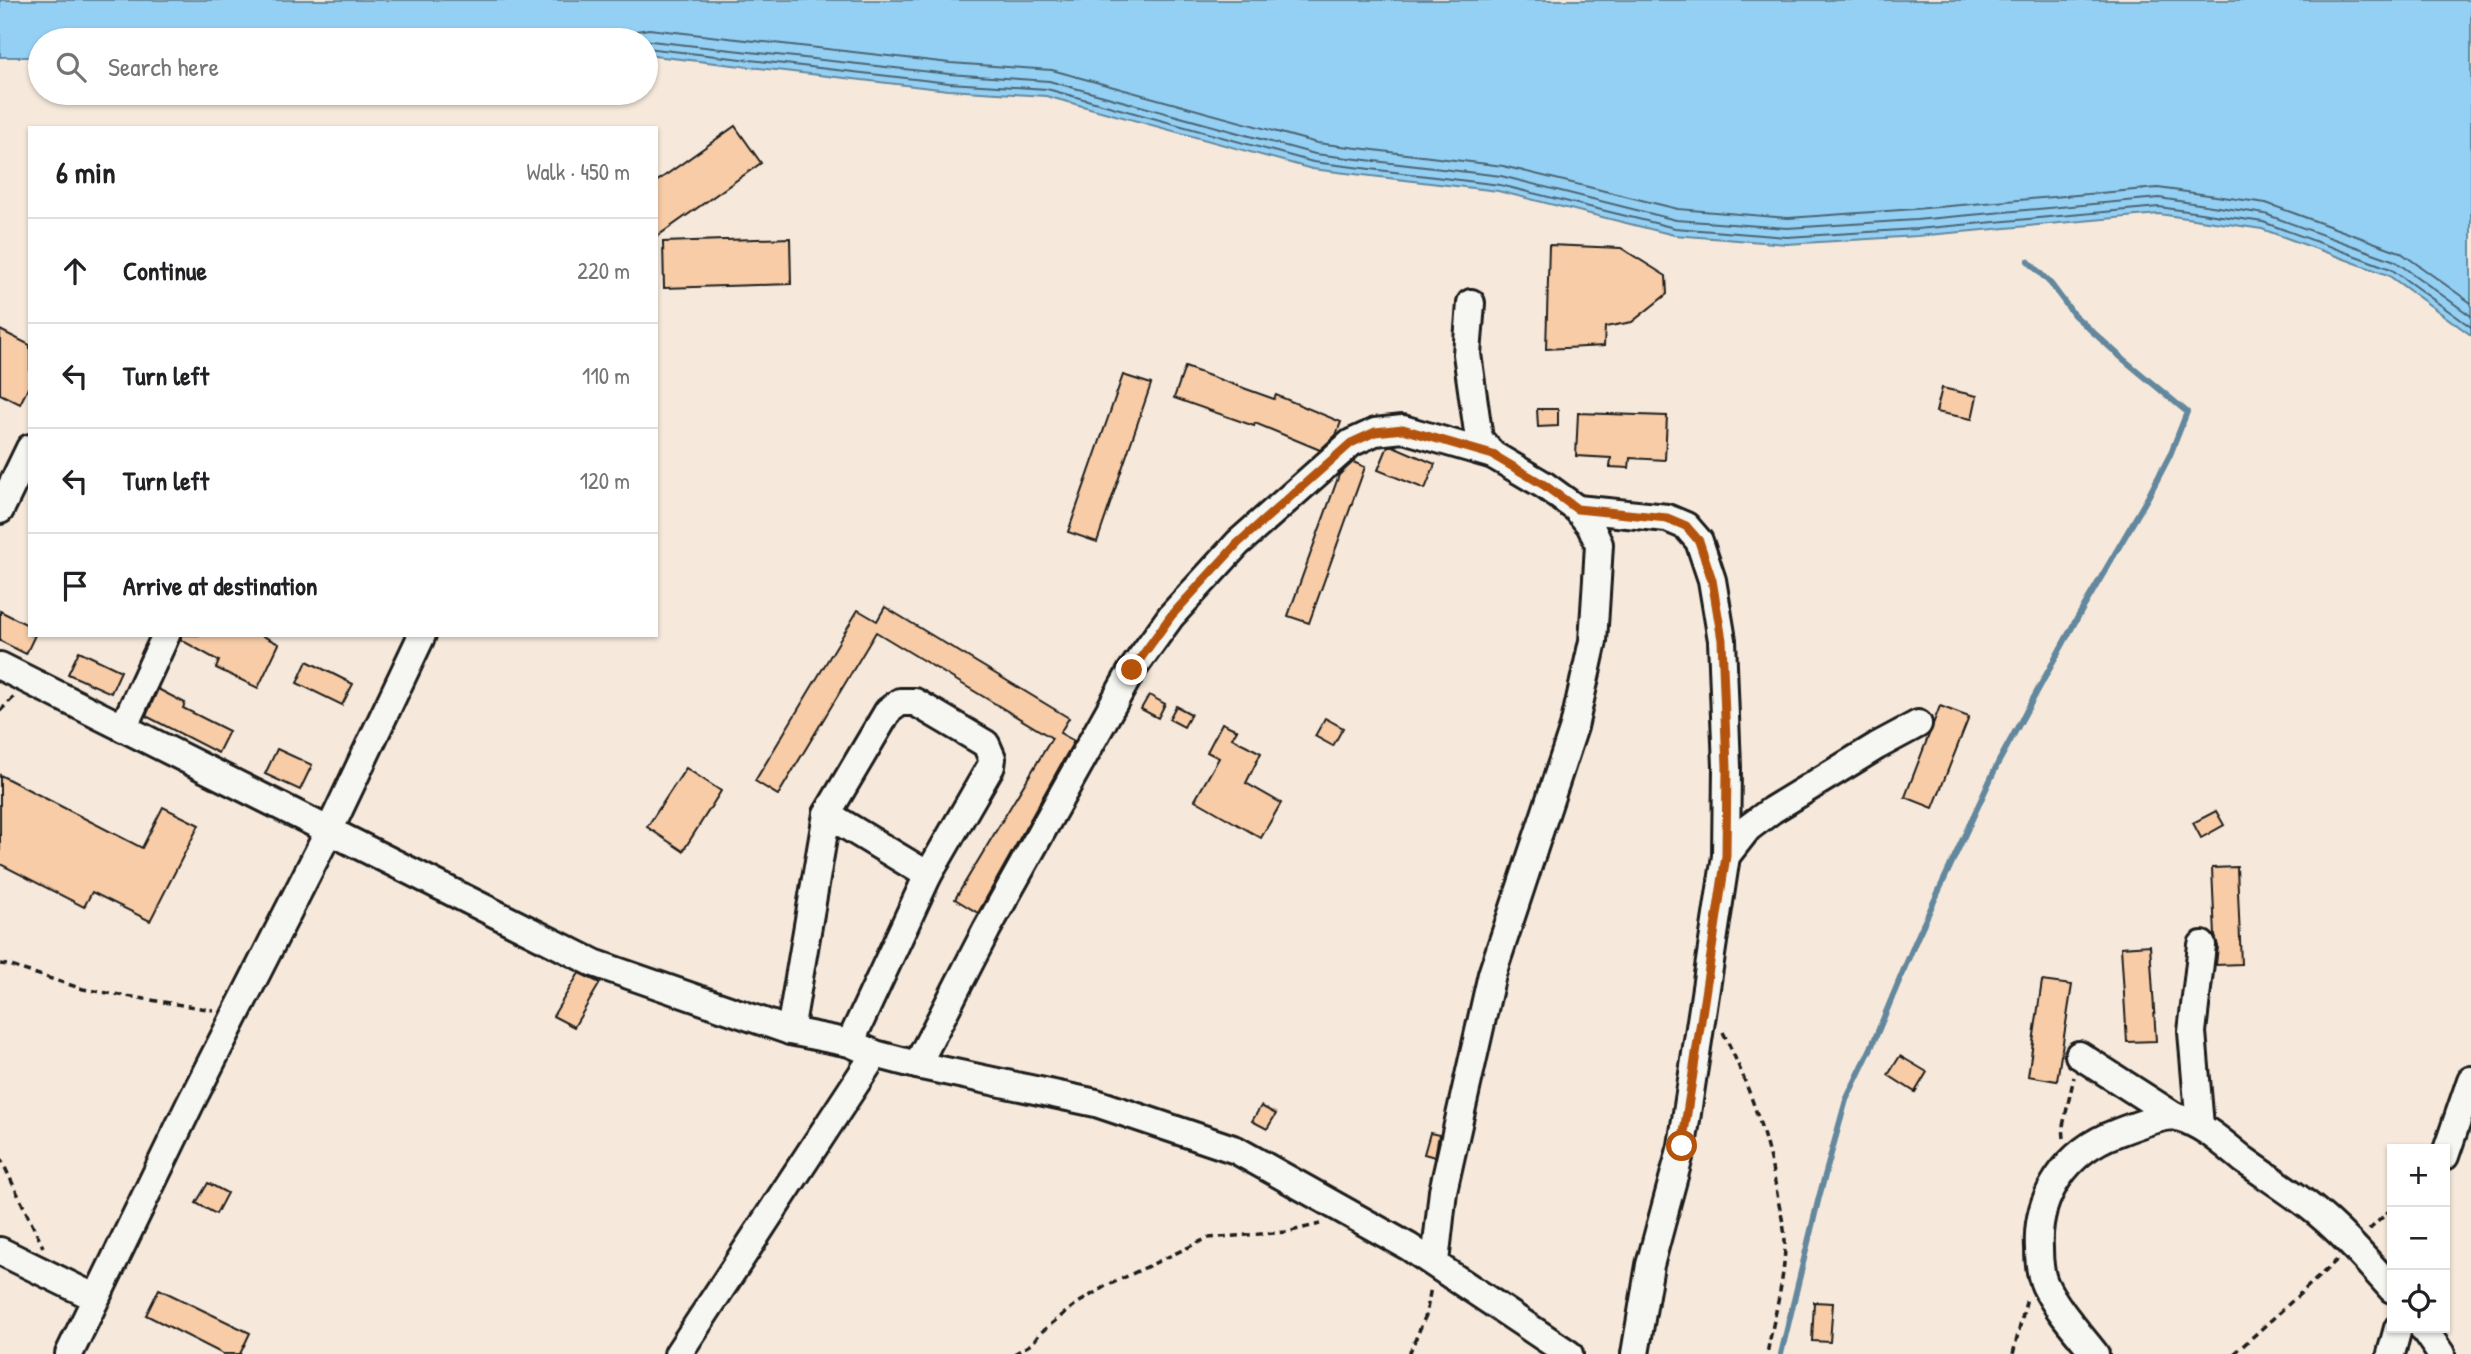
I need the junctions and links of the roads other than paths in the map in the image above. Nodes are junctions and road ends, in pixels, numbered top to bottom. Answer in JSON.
{"nodes":[{"id":1,"x":1471,"y":303,"type":"dead end"},
{"id":2,"x":28,"y":452,"type":"edge"},
{"id":3,"x":1493,"y":455,"type":"junction"},
{"id":4,"x":1577,"y":509,"type":"junction"},
{"id":5,"x":0,"y":510,"type":"edge"},
{"id":6,"x":165,"y":637,"type":"edge"},
{"id":7,"x":421,"y":637,"type":"edge"},
{"id":8,"x":0,"y":666,"type":"edge"},
{"id":9,"x":1918,"y":724,"type":"dead end"},
{"id":10,"x":123,"y":728,"type":"junction"},
{"id":11,"x":827,"y":814,"type":"junction"},
{"id":12,"x":329,"y":831,"type":"junction"},
{"id":13,"x":1726,"y":856,"type":"junction"},
{"id":14,"x":928,"y":875,"type":"junction"},
{"id":15,"x":2202,"y":946,"type":"dead end"},
{"id":16,"x":790,"y":1031,"type":"junction"},
{"id":17,"x":850,"y":1043,"type":"junction"},
{"id":18,"x":875,"y":1054,"type":"junction"},
{"id":19,"x":2079,"y":1055,"type":"road end"},
{"id":20,"x":918,"y":1065,"type":"junction"},
{"id":21,"x":2471,"y":1080,"type":"edge"},
{"id":22,"x":2174,"y":1116,"type":"junction"},
{"id":23,"x":2200,"y":1126,"type":"junction"},
{"id":24,"x":2449,"y":1144,"type":"edge"},
{"id":25,"x":0,"y":1251,"type":"edge"},
{"id":26,"x":1435,"y":1262,"type":"junction"},
{"id":27,"x":2387,"y":1283,"type":"edge"},
{"id":28,"x":96,"y":1298,"type":"junction"},
{"id":29,"x":2397,"y":1333,"type":"edge"},
{"id":30,"x":2426,"y":1333,"type":"edge"},
{"id":31,"x":69,"y":1354,"type":"edge"},
{"id":32,"x":678,"y":1354,"type":"edge"},
{"id":33,"x":1569,"y":1354,"type":"edge"},
{"id":34,"x":1635,"y":1354,"type":"edge"},
{"id":35,"x":2095,"y":1354,"type":"edge"},
{"id":36,"x":2391,"y":1354,"type":"edge"},
{"id":37,"x":2441,"y":1354,"type":"edge"}],
"edges":[{"from":1,"to":3,"type":"street"},
{"from":2,"to":5,"type":"street"},
{"from":3,"to":4,"type":"street"},
{"from":3,"to":20,"type":"street"},
{"from":4,"to":13,"type":"street"},
{"from":4,"to":26,"type":"street"},
{"from":6,"to":10,"type":"street"},
{"from":7,"to":12,"type":"street"},
{"from":8,"to":10,"type":"street"},
{"from":9,"to":13,"type":"street"},
{"from":10,"to":12,"type":"street"},
{"from":11,"to":14,"type":"street"},
{"from":11,"to":14,"type":"street"},
{"from":11,"to":16,"type":"street"},
{"from":12,"to":16,"type":"street"},
{"from":12,"to":28,"type":"street"},
{"from":13,"to":34,"type":"street"},
{"from":14,"to":17,"type":"street"},
{"from":15,"to":23,"type":"street"},
{"from":16,"to":17,"type":"street"},
{"from":17,"to":18,"type":"street"},
{"from":18,"to":20,"type":"street"},
{"from":18,"to":32,"type":"street"},
{"from":19,"to":22,"type":"street"},
{"from":20,"to":26,"type":"street"},
{"from":21,"to":24,"type":"street"},
{"from":22,"to":23,"type":"street"},
{"from":22,"to":35,"type":"street"},
{"from":23,"to":27,"type":"street"},
{"from":25,"to":28,"type":"street"},
{"from":26,"to":33,"type":"street"},
{"from":28,"to":31,"type":"street"},
{"from":29,"to":36,"type":"street"},
{"from":30,"to":37,"type":"street"}]}
